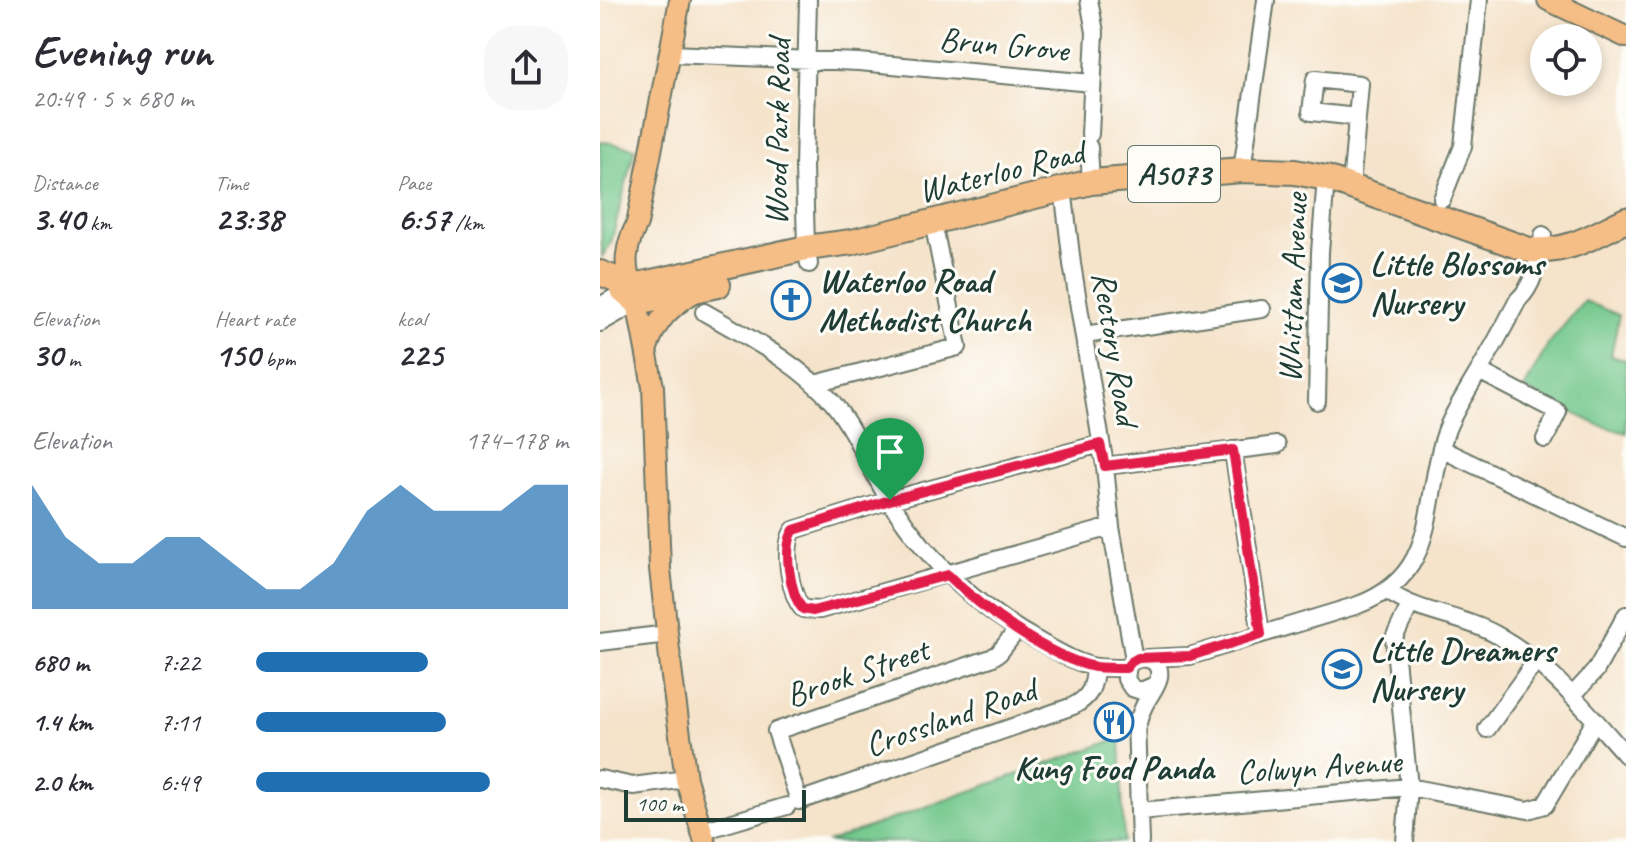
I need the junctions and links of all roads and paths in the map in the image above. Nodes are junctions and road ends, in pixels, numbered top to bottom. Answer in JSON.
{"nodes":[{"id":1,"x":680,"y":0,"type":"edge"},
{"id":2,"x":808,"y":0,"type":"edge"},
{"id":3,"x":1089,"y":0,"type":"edge"},
{"id":4,"x":1266,"y":0,"type":"edge"},
{"id":5,"x":1479,"y":0,"type":"edge"},
{"id":6,"x":1548,"y":0,"type":"edge"},
{"id":7,"x":1623,"y":33,"type":"edge"},
{"id":8,"x":671,"y":54,"type":"junction"},
{"id":9,"x":807,"y":60,"type":"junction"},
{"id":10,"x":1092,"y":83,"type":"junction"},
{"id":11,"x":1357,"y":117,"type":"dead end"},
{"id":12,"x":1242,"y":170,"type":"junction"},
{"id":13,"x":1326,"y":178,"type":"junction"},
{"id":14,"x":1091,"y":182,"type":"junction"},
{"id":15,"x":1351,"y":187,"type":"junction"},
{"id":16,"x":1063,"y":188,"type":"junction"},
{"id":17,"x":1442,"y":199,"type":"dead end"},
{"id":18,"x":933,"y":222,"type":"junction"},
{"id":19,"x":1620,"y":223,"type":"edge"},
{"id":20,"x":1536,"y":243,"type":"junction"},
{"id":21,"x":807,"y":256,"type":"junction"},
{"id":22,"x":621,"y":286,"type":"edge"},
{"id":23,"x":701,"y":301,"type":"junction"},
{"id":24,"x":600,"y":306,"type":"edge"},
{"id":25,"x":1262,"y":309,"type":"dead end"},
{"id":26,"x":600,"y":323,"type":"edge"},
{"id":27,"x":1084,"y":335,"type":"junction"},
{"id":28,"x":646,"y":350,"type":"junction"},
{"id":29,"x":1479,"y":371,"type":"junction"},
{"id":30,"x":815,"y":384,"type":"junction"},
{"id":31,"x":1317,"y":401,"type":"dead end"},
{"id":32,"x":1545,"y":439,"type":"dead end"},
{"id":33,"x":1100,"y":444,"type":"junction"},
{"id":34,"x":1277,"y":445,"type":"dead end"},
{"id":35,"x":1441,"y":449,"type":"junction"},
{"id":36,"x":1233,"y":450,"type":"junction"},
{"id":37,"x":1105,"y":466,"type":"junction"},
{"id":38,"x":890,"y":500,"type":"junction"},
{"id":39,"x":1111,"y":527,"type":"junction"},
{"id":40,"x":1626,"y":538,"type":"edge"},
{"id":41,"x":948,"y":575,"type":"junction"},
{"id":42,"x":1387,"y":591,"type":"junction"},
{"id":43,"x":1410,"y":605,"type":"junction"},
{"id":44,"x":1626,"y":615,"type":"edge"},
{"id":45,"x":1017,"y":630,"type":"junction"},
{"id":46,"x":668,"y":634,"type":"junction"},
{"id":47,"x":1261,"y":634,"type":"junction"},
{"id":48,"x":600,"y":642,"type":"edge"},
{"id":49,"x":1190,"y":656,"type":"junction"},
{"id":50,"x":1536,"y":661,"type":"junction"},
{"id":51,"x":1136,"y":662,"type":"junction"},
{"id":52,"x":1095,"y":667,"type":"junction"},
{"id":53,"x":1157,"y":682,"type":"junction"},
{"id":54,"x":1132,"y":688,"type":"junction"},
{"id":55,"x":1572,"y":696,"type":"junction"},
{"id":56,"x":1595,"y":721,"type":"junction"},
{"id":57,"x":1487,"y":729,"type":"dead end"},
{"id":58,"x":1136,"y":731,"type":"junction"},
{"id":59,"x":1626,"y":755,"type":"edge"},
{"id":60,"x":600,"y":779,"type":"edge"},
{"id":61,"x":686,"y":779,"type":"junction"},
{"id":62,"x":1409,"y":787,"type":"junction"},
{"id":63,"x":793,"y":804,"type":"junction"},
{"id":64,"x":1140,"y":811,"type":"junction"},
{"id":65,"x":704,"y":837,"type":"edge"},
{"id":66,"x":1140,"y":842,"type":"edge"},
{"id":67,"x":1405,"y":842,"type":"edge"}],
"edges":[{"from":1,"to":8,"type":"main road"},
{"from":2,"to":9,"type":"street","name":"Wood Park Road"},
{"from":3,"to":10,"type":"street"},
{"from":4,"to":12,"type":"street"},
{"from":5,"to":17,"type":"street"},
{"from":6,"to":7,"type":"main road"},
{"from":8,"to":9,"type":"street","name":"Brun Grove"},
{"from":8,"to":22,"type":"main road"},
{"from":9,"to":10,"type":"street","name":"Brun Grove"},
{"from":9,"to":21,"type":"street","name":"Wood Park Road"},
{"from":10,"to":14,"type":"street"},
{"from":11,"to":15,"type":"street"},
{"from":12,"to":13,"type":"highway","name":"Waterloo Road","number":"A5073"},
{"from":12,"to":14,"type":"highway","name":"Waterloo Road","number":"A5073"},
{"from":13,"to":15,"type":"highway","name":"Waterloo Road","number":"A5073"},
{"from":13,"to":31,"type":"street","name":"Whittam Avenue"},
{"from":14,"to":16,"type":"highway","name":"Waterloo Road","number":"A5073"},
{"from":15,"to":20,"type":"highway","name":"Waterloo Road","number":"A5073"},
{"from":16,"to":18,"type":"highway","name":"Waterloo Road","number":"A5073"},
{"from":16,"to":27,"type":"street","name":"Rectory Road"},
{"from":18,"to":21,"type":"highway","name":"Waterloo Road","number":"A5073"},
{"from":18,"to":30,"type":"street"},
{"from":19,"to":20,"type":"highway"},
{"from":20,"to":29,"type":"street"},
{"from":21,"to":22,"type":"highway","name":"Waterloo Road"},
{"from":21,"to":23,"type":"highway","name":"Waterloo Road"},
{"from":22,"to":23,"type":"highway","name":"Waterloo Road"},
{"from":22,"to":24,"type":"street"},
{"from":22,"to":26,"type":"street"},
{"from":22,"to":28,"type":"main road"},
{"from":23,"to":28,"type":"main road"},
{"from":23,"to":30,"type":"street"},
{"from":25,"to":27,"type":"street"},
{"from":27,"to":33,"type":"street","name":"Rectory Road"},
{"from":28,"to":46,"type":"main road"},
{"from":29,"to":32,"type":"street"},
{"from":29,"to":35,"type":"street"},
{"from":30,"to":38,"type":"street"},
{"from":33,"to":37,"type":"street","name":"Rectory Road"},
{"from":33,"to":38,"type":"street"},
{"from":34,"to":36,"type":"street"},
{"from":35,"to":40,"type":"street"},
{"from":35,"to":42,"type":"street"},
{"from":36,"to":37,"type":"street"},
{"from":36,"to":47,"type":"street"},
{"from":37,"to":39,"type":"street","name":"Rectory Road"},
{"from":38,"to":41,"type":"street"},
{"from":38,"to":41,"type":"street"},
{"from":39,"to":41,"type":"street"},
{"from":39,"to":51,"type":"street","name":"Rectory Road"},
{"from":41,"to":45,"type":"street"},
{"from":42,"to":43,"type":"street"},
{"from":42,"to":47,"type":"street"},
{"from":43,"to":50,"type":"street"},
{"from":43,"to":62,"type":"street"},
{"from":44,"to":55,"type":"street"},
{"from":45,"to":52,"type":"street"},
{"from":45,"to":63,"type":"street","name":"Brook Street"},
{"from":46,"to":48,"type":"street"},
{"from":46,"to":61,"type":"main road"},
{"from":47,"to":49,"type":"street"},
{"from":49,"to":51,"type":"street"},
{"from":49,"to":53,"type":"street"},
{"from":50,"to":55,"type":"street"},
{"from":50,"to":57,"type":"street"},
{"from":51,"to":52,"type":"street"},
{"from":51,"to":53,"type":"street"},
{"from":51,"to":54,"type":"street"},
{"from":52,"to":63,"type":"street","name":"Crossland Road"},
{"from":53,"to":54,"type":"street"},
{"from":53,"to":58,"type":"street"},
{"from":54,"to":58,"type":"street"},
{"from":55,"to":56,"type":"street"},
{"from":56,"to":59,"type":"street"},
{"from":56,"to":62,"type":"street","name":"Colwyn Avenue"},
{"from":58,"to":64,"type":"street"},
{"from":60,"to":61,"type":"street"},
{"from":61,"to":65,"type":"main road"},
{"from":62,"to":64,"type":"street","name":"Colwyn Avenue"},
{"from":62,"to":67,"type":"street"},
{"from":63,"to":65,"type":"street","name":"Crossland Road"},
{"from":64,"to":66,"type":"street"}]}
